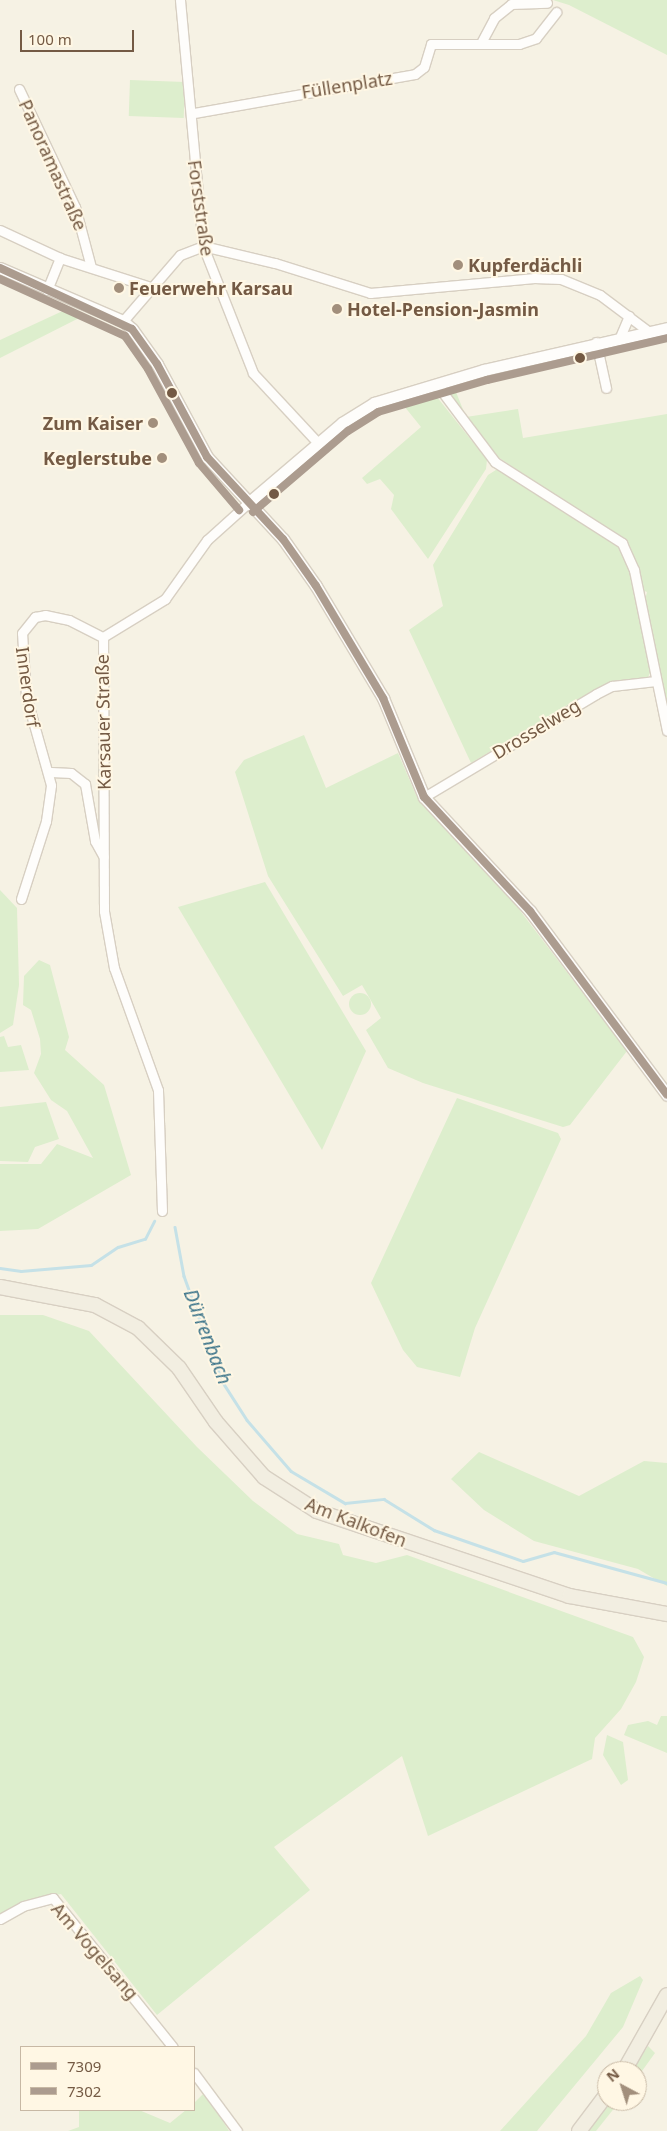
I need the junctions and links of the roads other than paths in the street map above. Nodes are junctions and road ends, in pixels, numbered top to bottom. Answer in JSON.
{"nodes":[{"id":1,"x":180,"y":0,"type":"edge"},
{"id":2,"x":547,"y":3,"type":"dead end"},
{"id":3,"x":556,"y":12,"type":"dead end"},
{"id":4,"x":482,"y":41,"type":"junction"},
{"id":5,"x":19,"y":89,"type":"dead end"},
{"id":6,"x":194,"y":113,"type":"junction"},
{"id":7,"x":0,"y":230,"type":"edge"},
{"id":8,"x":203,"y":246,"type":"junction"},
{"id":9,"x":60,"y":258,"type":"junction"},
{"id":10,"x":91,"y":267,"type":"junction"},
{"id":11,"x":0,"y":268,"type":"edge"},
{"id":12,"x":151,"y":287,"type":"junction"},
{"id":13,"x":47,"y":290,"type":"junction"},
{"id":14,"x":628,"y":316,"type":"junction"},
{"id":15,"x":123,"y":321,"type":"junction"},
{"id":16,"x":667,"y":328,"type":"edge"},
{"id":17,"x":648,"y":331,"type":"junction"},
{"id":18,"x":620,"y":337,"type":"junction"},
{"id":19,"x":596,"y":342,"type":"junction"},
{"id":20,"x":437,"y":385,"type":"junction"},
{"id":21,"x":606,"y":388,"type":"dead end"},
{"id":22,"x":318,"y":443,"type":"junction"},
{"id":23,"x":247,"y":504,"type":"junction"},
{"id":24,"x":103,"y":637,"type":"junction"},
{"id":25,"x":656,"y":681,"type":"junction"},
{"id":26,"x":667,"y":731,"type":"edge"},
{"id":27,"x":51,"y":772,"type":"junction"},
{"id":28,"x":424,"y":797,"type":"junction"},
{"id":29,"x":105,"y":859,"type":"junction"},
{"id":30,"x":20,"y":899,"type":"dead end"},
{"id":31,"x":667,"y":1095,"type":"edge"},
{"id":32,"x":162,"y":1211,"type":"dead end"},
{"id":33,"x":0,"y":1287,"type":"edge"},
{"id":34,"x":664,"y":1614,"type":"edge"},
{"id":35,"x":0,"y":1920,"type":"edge"},
{"id":36,"x":667,"y":1995,"type":"edge"},
{"id":37,"x":172,"y":2046,"type":"edge"},
{"id":38,"x":630,"y":2061,"type":"edge"},
{"id":39,"x":195,"y":2074,"type":"edge"},
{"id":40,"x":597,"y":2107,"type":"edge"},
{"id":41,"x":237,"y":2131,"type":"edge"},
{"id":42,"x":579,"y":2131,"type":"edge"}],
"edges":[{"from":1,"to":6,"type":"street","name":"Forststraße"},
{"from":2,"to":4,"type":"street"},
{"from":3,"to":4,"type":"street","name":"Füllenplatz"},
{"from":4,"to":6,"type":"street","name":"Füllenplatz"},
{"from":5,"to":10,"type":"street","name":"Panoramastraße"},
{"from":6,"to":8,"type":"street","name":"Forststraße"},
{"from":7,"to":9,"type":"street"},
{"from":8,"to":12,"type":"street"},
{"from":8,"to":14,"type":"street"},
{"from":8,"to":22,"type":"street","name":"Forststraße"},
{"from":9,"to":10,"type":"street"},
{"from":9,"to":13,"type":"street"},
{"from":10,"to":12,"type":"street"},
{"from":11,"to":13,"type":"street"},
{"from":12,"to":15,"type":"street"},
{"from":13,"to":15,"type":"street"},
{"from":14,"to":17,"type":"street"},
{"from":14,"to":18,"type":"street"},
{"from":15,"to":23,"type":"street"},
{"from":16,"to":17,"type":"street","name":"Karsauer Straße"},
{"from":17,"to":18,"type":"street","name":"Karsauer Straße"},
{"from":18,"to":19,"type":"street","name":"Karsauer Straße"},
{"from":19,"to":20,"type":"street","name":"Karsauer Straße"},
{"from":19,"to":21,"type":"street"},
{"from":20,"to":22,"type":"street","name":"Karsauer Straße"},
{"from":20,"to":25,"type":"street"},
{"from":22,"to":23,"type":"street","name":"Karsauer Straße"},
{"from":23,"to":24,"type":"street","name":"Karsauer Straße"},
{"from":23,"to":28,"type":"street"},
{"from":24,"to":27,"type":"street","name":"Innerdorf"},
{"from":24,"to":29,"type":"street","name":"Karsauer Straße"},
{"from":25,"to":26,"type":"street"},
{"from":25,"to":28,"type":"street","name":"Drosselweg"},
{"from":27,"to":29,"type":"street"},
{"from":27,"to":30,"type":"street","name":"Innerdorf"},
{"from":28,"to":31,"type":"street"},
{"from":29,"to":32,"type":"street","name":"Karsauer Straße"},
{"from":33,"to":34,"type":"main road","name":"Am Kalkofen"},
{"from":35,"to":37,"type":"street","name":"Am Vogelsang"},
{"from":36,"to":38,"type":"main road"},
{"from":39,"to":41,"type":"street"},
{"from":40,"to":42,"type":"main road"}]}
